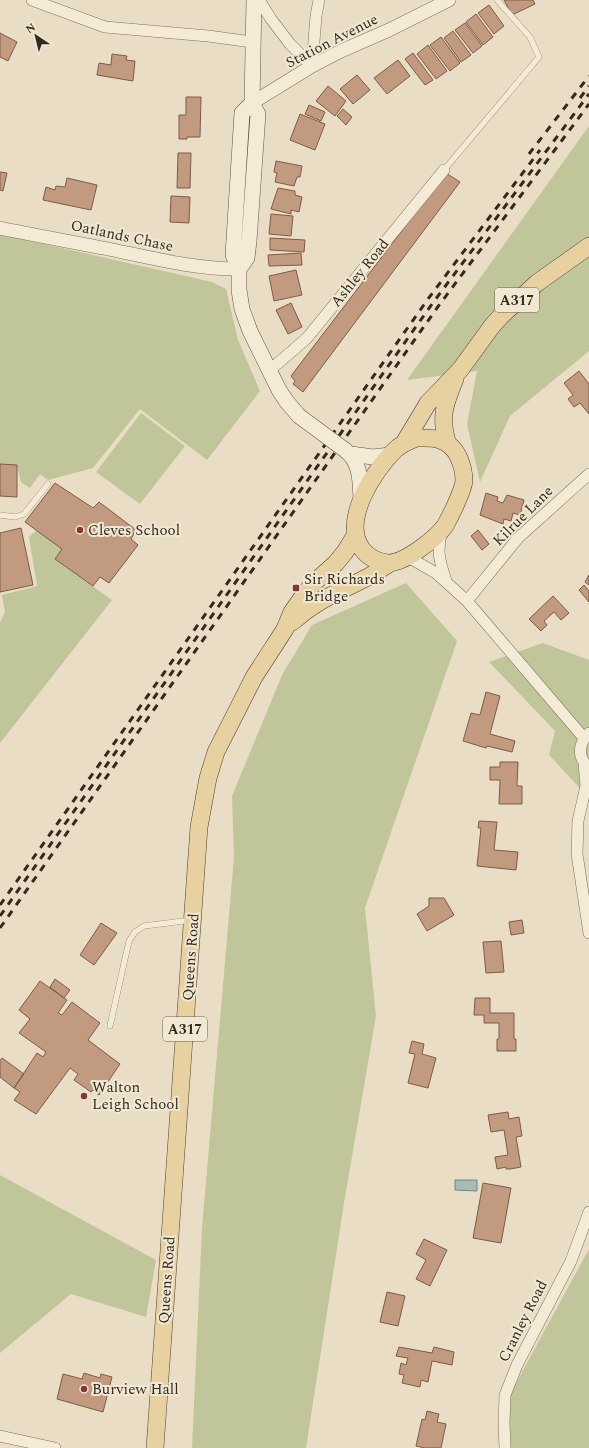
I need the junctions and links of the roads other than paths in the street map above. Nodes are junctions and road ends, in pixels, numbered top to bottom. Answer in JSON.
{"nodes":[{"id":1,"x":32,"y":0,"type":"edge"},
{"id":2,"x":254,"y":0,"type":"edge"},
{"id":3,"x":259,"y":0,"type":"edge"},
{"id":4,"x":319,"y":0,"type":"edge"},
{"id":5,"x":450,"y":0,"type":"edge"},
{"id":6,"x":498,"y":0,"type":"edge"},
{"id":7,"x":252,"y":42,"type":"junction"},
{"id":8,"x":312,"y":66,"type":"junction"},
{"id":9,"x":252,"y":102,"type":"junction"},
{"id":10,"x":444,"y":170,"type":"joint"},
{"id":11,"x":0,"y":228,"type":"edge"},
{"id":12,"x":589,"y":246,"type":"edge"},
{"id":13,"x":239,"y":269,"type":"junction"},
{"id":14,"x":460,"y":370,"type":"junction"},
{"id":15,"x":269,"y":371,"type":"junction"},
{"id":16,"x":404,"y":443,"type":"junction"},
{"id":17,"x":448,"y":444,"type":"junction"},
{"id":18,"x":348,"y":452,"type":"junction"},
{"id":19,"x":390,"y":455,"type":"junction"},
{"id":20,"x":589,"y":474,"type":"edge"},
{"id":21,"x":48,"y":484,"type":"dead end"},
{"id":22,"x":361,"y":499,"type":"junction"},
{"id":23,"x":0,"y":515,"type":"edge"},
{"id":24,"x":444,"y":527,"type":"junction"},
{"id":25,"x":356,"y":534,"type":"junction"},
{"id":26,"x":408,"y":557,"type":"junction"},
{"id":27,"x":390,"y":563,"type":"junction"},
{"id":28,"x":446,"y":581,"type":"junction"},
{"id":29,"x":467,"y":601,"type":"junction"},
{"id":30,"x":285,"y":629,"type":"junction"},
{"id":31,"x":586,"y":735,"type":"edge"},
{"id":32,"x":586,"y":766,"type":"edge"},
{"id":33,"x":193,"y":920,"type":"junction"},
{"id":34,"x":589,"y":933,"type":"edge"},
{"id":35,"x":110,"y":1026,"type":"dead end"},
{"id":36,"x":589,"y":1212,"type":"edge"},
{"id":37,"x":0,"y":1436,"type":"edge"},
{"id":38,"x":55,"y":1448,"type":"edge"},
{"id":39,"x":154,"y":1448,"type":"edge"},
{"id":40,"x":505,"y":1448,"type":"edge"}],
"edges":[{"from":1,"to":7,"type":"street"},
{"from":2,"to":7,"type":"main road"},
{"from":3,"to":8,"type":"street"},
{"from":4,"to":8,"type":"street"},
{"from":5,"to":8,"type":"street","name":"Station Avenue"},
{"from":6,"to":10,"type":"lane"},
{"from":7,"to":9,"type":"main road"},
{"from":8,"to":9,"type":"street","name":"Station Avenue"},
{"from":9,"to":13,"type":"main road"},
{"from":10,"to":15,"type":"street","name":"Ashley Road"},
{"from":11,"to":13,"type":"street","name":"Oatlands Chase"},
{"from":12,"to":14,"type":"main road","number":"A317"},
{"from":13,"to":15,"type":"main road"},
{"from":14,"to":16,"type":"main road","number":"A317"},
{"from":14,"to":17,"type":"main road","number":"A317"},
{"from":15,"to":18,"type":"main road","bridge":true},
{"from":16,"to":17,"type":"main road"},
{"from":16,"to":19,"type":"main road"},
{"from":17,"to":24,"type":"main road"},
{"from":18,"to":19,"type":"main road"},
{"from":18,"to":22,"type":"main road"},
{"from":19,"to":22,"type":"main road"},
{"from":20,"to":29,"type":"street","name":"Kilrue Lane"},
{"from":21,"to":23,"type":"lane"},
{"from":22,"to":25,"type":"main road"},
{"from":24,"to":26,"type":"main road"},
{"from":24,"to":28,"type":"street"},
{"from":25,"to":27,"type":"main road"},
{"from":25,"to":30,"type":"main road","name":"Queens Road","number":"A317"},
{"from":26,"to":27,"type":"main road"},
{"from":26,"to":28,"type":"street"},
{"from":27,"to":30,"type":"main road","name":"Queens Road","number":"A317"},
{"from":28,"to":29,"type":"street"},
{"from":29,"to":31,"type":"street"},
{"from":30,"to":33,"type":"main road","name":"Queens Road","number":"A317"},
{"from":31,"to":32,"type":"street"},
{"from":32,"to":34,"type":"street"},
{"from":33,"to":35,"type":"lane"},
{"from":33,"to":39,"type":"main road","name":"Queens Road","number":"A317"},
{"from":36,"to":40,"type":"street","name":"Cranley Road"},
{"from":37,"to":38,"type":"street"}]}
